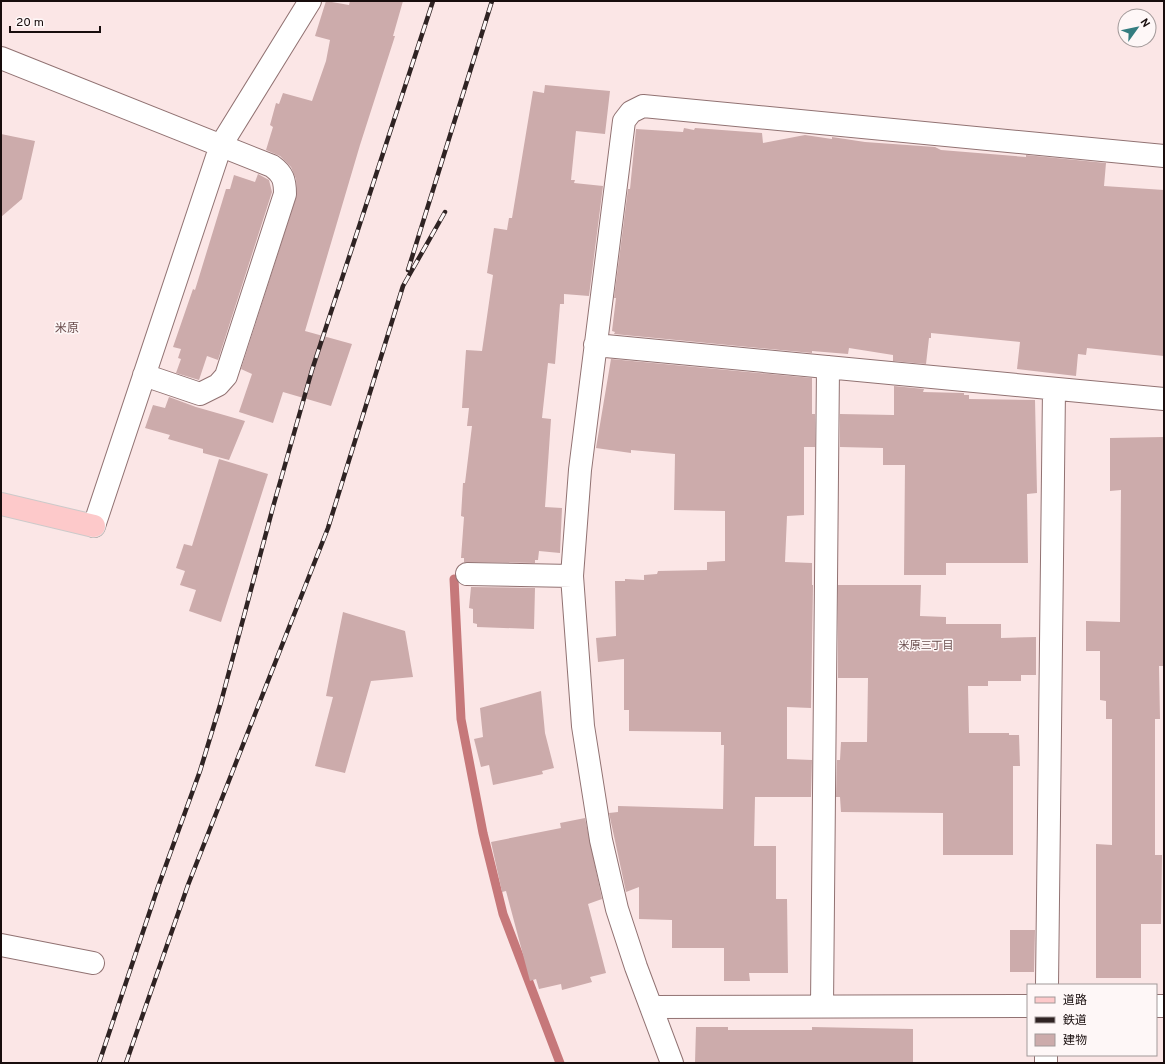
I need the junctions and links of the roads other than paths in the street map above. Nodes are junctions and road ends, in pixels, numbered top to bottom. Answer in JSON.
{"nodes":[{"id":1,"x":310,"y":1,"type":"edge"},
{"id":2,"x":1,"y":58,"type":"edge"},
{"id":3,"x":221,"y":145,"type":"junction"},
{"id":4,"x":1164,"y":156,"type":"edge"},
{"id":5,"x":595,"y":345,"type":"junction"},
{"id":6,"x":828,"y":367,"type":"junction"},
{"id":7,"x":144,"y":375,"type":"junction"},
{"id":8,"x":1054,"y":389,"type":"junction"},
{"id":9,"x":1164,"y":399,"type":"edge"},
{"id":10,"x":1,"y":504,"type":"edge"},
{"id":11,"x":94,"y":526,"type":"joint"},
{"id":12,"x":467,"y":574,"type":"dead end"},
{"id":13,"x":572,"y":576,"type":"junction"},
{"id":14,"x":1,"y":944,"type":"edge"},
{"id":15,"x":93,"y":963,"type":"dead end"},
{"id":16,"x":1047,"y":984,"type":"edge"},
{"id":17,"x":822,"y":1006,"type":"junction"},
{"id":18,"x":1027,"y":1006,"type":"edge"},
{"id":19,"x":651,"y":1007,"type":"junction"},
{"id":20,"x":672,"y":1063,"type":"edge"}],
"edges":[{"from":1,"to":3,"type":"street"},
{"from":2,"to":3,"type":"street"},
{"from":3,"to":7,"type":"street"},
{"from":3,"to":7,"type":"street"},
{"from":4,"to":5,"type":"street"},
{"from":5,"to":6,"type":"street"},
{"from":5,"to":13,"type":"street"},
{"from":6,"to":8,"type":"street"},
{"from":6,"to":17,"type":"street"},
{"from":7,"to":11,"type":"street"},
{"from":8,"to":9,"type":"street"},
{"from":8,"to":16,"type":"street"},
{"from":10,"to":11,"type":"main road"},
{"from":12,"to":13,"type":"street"},
{"from":13,"to":19,"type":"street"},
{"from":14,"to":15,"type":"street"},
{"from":17,"to":18,"type":"street"},
{"from":17,"to":19,"type":"street"},
{"from":19,"to":20,"type":"street"}]}
